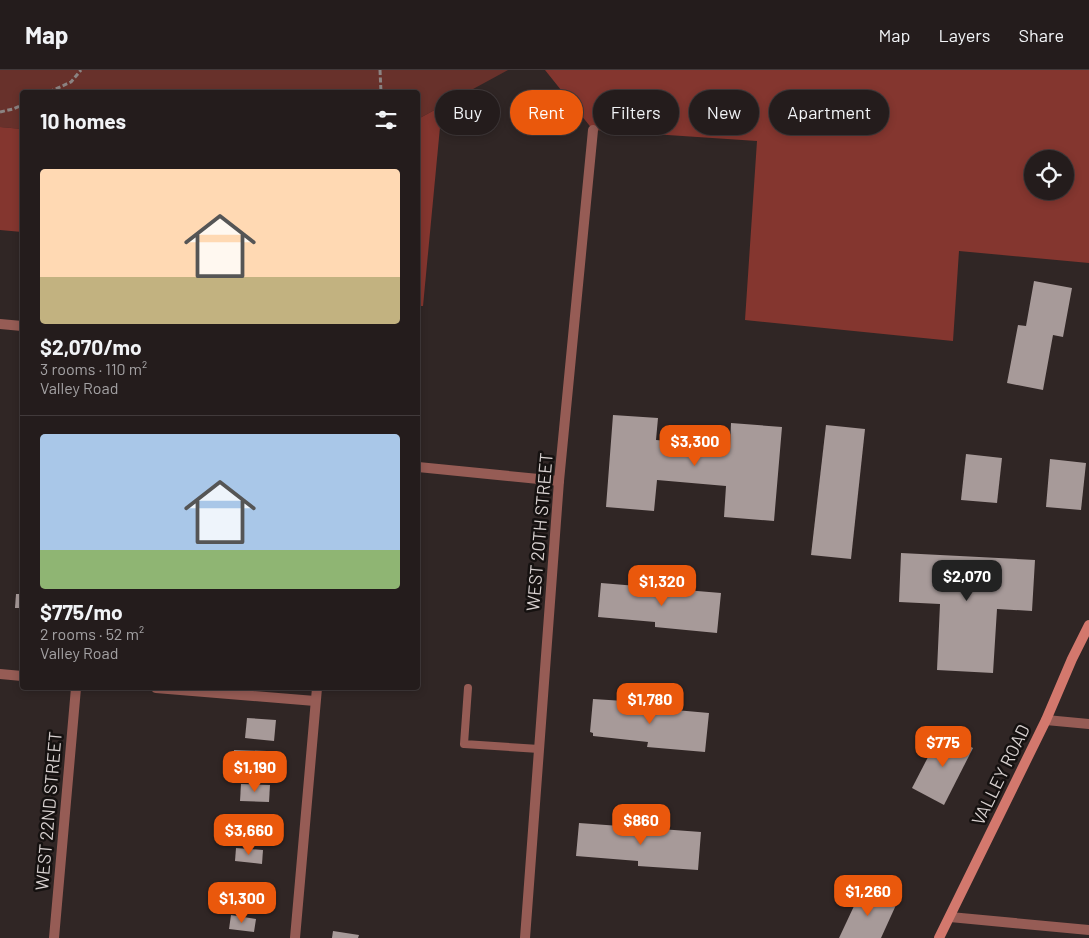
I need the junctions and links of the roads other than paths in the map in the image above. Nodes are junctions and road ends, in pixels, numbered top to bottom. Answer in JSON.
{"nodes":[{"id":1,"x":593,"y":130,"type":"dead end"},
{"id":2,"x":0,"y":324,"type":"edge"},
{"id":3,"x":20,"y":326,"type":"edge"},
{"id":4,"x":420,"y":467,"type":"edge"},
{"id":5,"x":560,"y":481,"type":"junction"},
{"id":6,"x":1089,"y":625,"type":"edge"},
{"id":7,"x":0,"y":674,"type":"edge"},
{"id":8,"x":20,"y":676,"type":"edge"},
{"id":9,"x":468,"y":688,"type":"dead end"},
{"id":10,"x":76,"y":690,"type":"edge"},
{"id":11,"x":180,"y":690,"type":"edge"},
{"id":12,"x":317,"y":690,"type":"edge"},
{"id":13,"x":315,"y":701,"type":"junction"},
{"id":14,"x":1046,"y":720,"type":"junction"},
{"id":15,"x":1089,"y":724,"type":"edge"},
{"id":16,"x":539,"y":749,"type":"junction"},
{"id":17,"x":950,"y":917,"type":"junction"},
{"id":18,"x":1089,"y":930,"type":"edge"},
{"id":19,"x":54,"y":938,"type":"edge"},
{"id":20,"x":295,"y":938,"type":"edge"},
{"id":21,"x":525,"y":938,"type":"edge"},
{"id":22,"x":939,"y":938,"type":"edge"}],
"edges":[{"from":1,"to":5,"type":"street","name":"WEST 20TH STREET"},
{"from":2,"to":3,"type":"street"},
{"from":4,"to":5,"type":"street"},
{"from":5,"to":16,"type":"street","name":"WEST 20TH STREET"},
{"from":6,"to":14,"type":"street","name":"VALLEY ROAD"},
{"from":7,"to":8,"type":"street"},
{"from":9,"to":16,"type":"lane"},
{"from":10,"to":19,"type":"street","name":"WEST 22ND STREET"},
{"from":11,"to":13,"type":"street"},
{"from":12,"to":13,"type":"street"},
{"from":13,"to":20,"type":"street"},
{"from":14,"to":15,"type":"street"},
{"from":14,"to":17,"type":"street","name":"VALLEY ROAD"},
{"from":16,"to":21,"type":"street","name":"WEST 20TH STREET"},
{"from":17,"to":18,"type":"street"},
{"from":17,"to":22,"type":"street","name":"VALLEY ROAD"}]}
